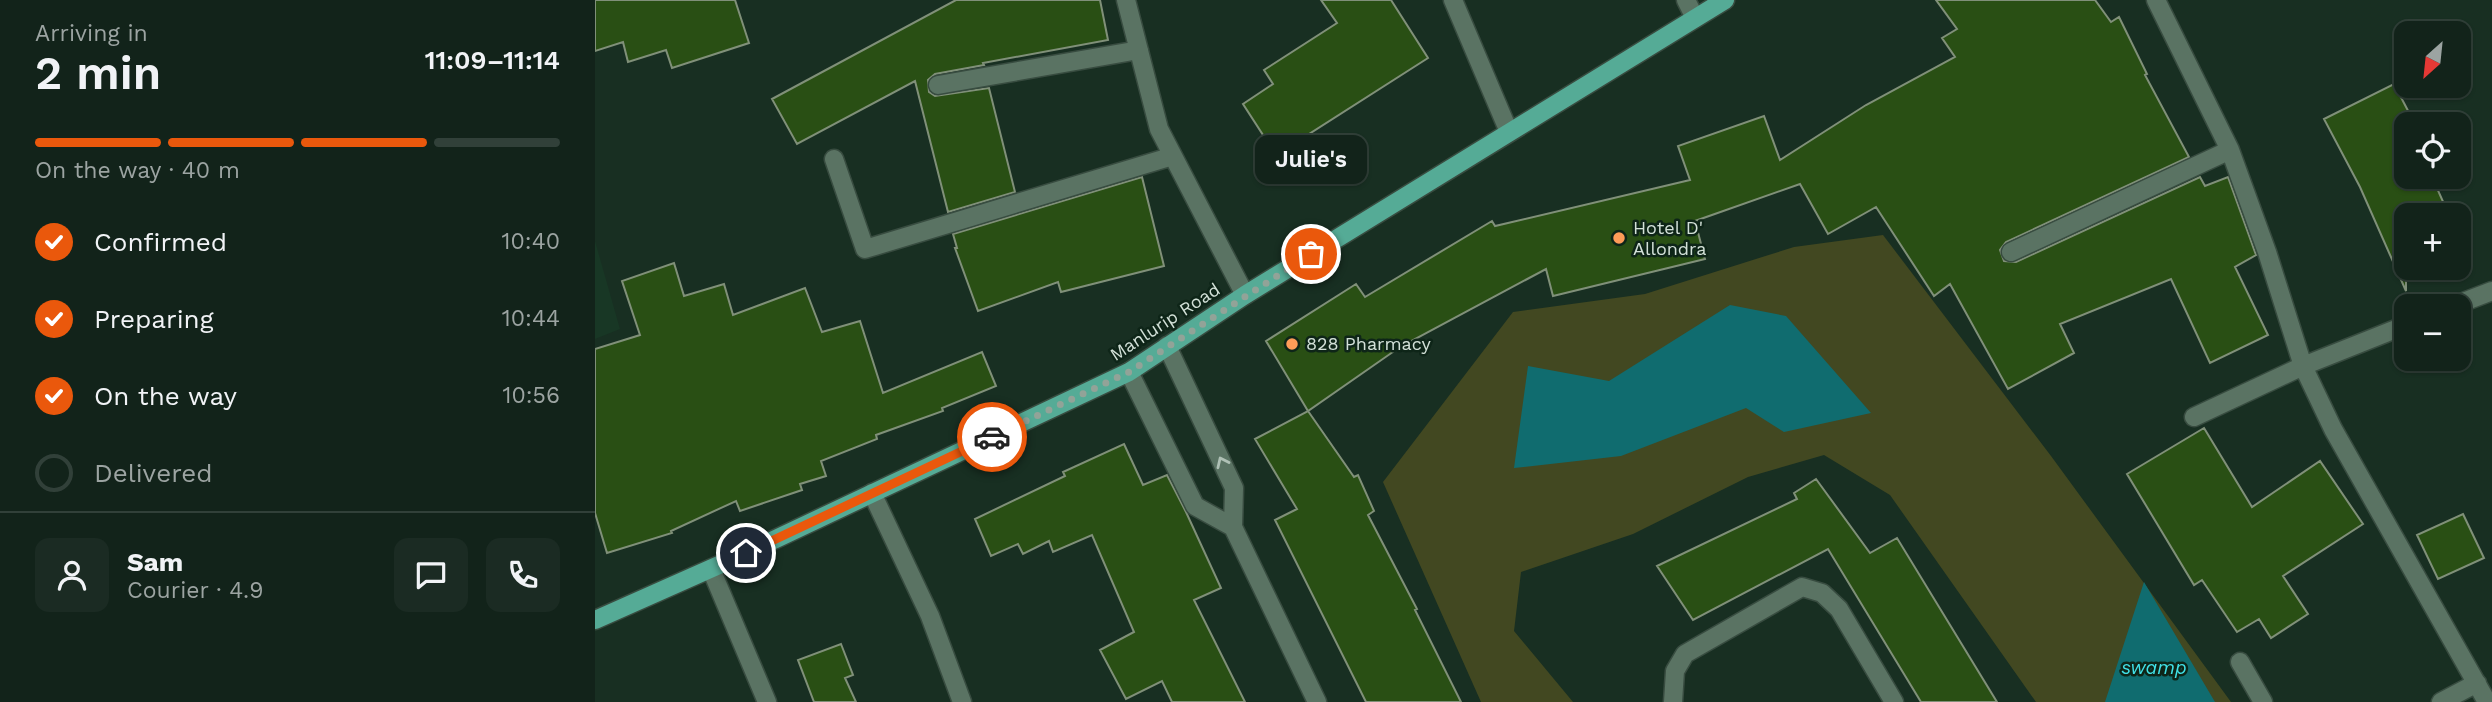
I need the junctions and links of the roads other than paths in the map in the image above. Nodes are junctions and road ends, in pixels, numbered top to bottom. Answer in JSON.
{"nodes":[{"id":1,"x":1126,"y":0,"type":"edge"},
{"id":2,"x":1454,"y":0,"type":"edge"},
{"id":3,"x":1686,"y":0,"type":"edge"},
{"id":4,"x":1725,"y":0,"type":"edge"},
{"id":5,"x":2156,"y":0,"type":"edge"},
{"id":6,"x":1695,"y":18,"type":"junction"},
{"id":7,"x":1139,"y":50,"type":"junction"},
{"id":8,"x":938,"y":85,"type":"dead end"},
{"id":9,"x":1509,"y":132,"type":"junction"},
{"id":10,"x":2230,"y":150,"type":"junction"},
{"id":11,"x":1173,"y":156,"type":"junction"},
{"id":12,"x":834,"y":159,"type":"dead end"},
{"id":13,"x":2011,"y":252,"type":"dead end"},
{"id":14,"x":2492,"y":291,"type":"edge"},
{"id":15,"x":1245,"y":295,"type":"junction"},
{"id":16,"x":2471,"y":299,"type":"edge"},
{"id":17,"x":2394,"y":330,"type":"edge"},
{"id":18,"x":1167,"y":346,"type":"junction"},
{"id":19,"x":2303,"y":366,"type":"junction"},
{"id":20,"x":1129,"y":372,"type":"junction"},
{"id":21,"x":2194,"y":417,"type":"dead end"},
{"id":22,"x":872,"y":493,"type":"junction"},
{"id":23,"x":1233,"y":527,"type":"junction"},
{"id":24,"x":711,"y":569,"type":"junction"},
{"id":25,"x":595,"y":620,"type":"edge"},
{"id":26,"x":2240,"y":662,"type":"dead end"},
{"id":27,"x":2477,"y":683,"type":"junction"},
{"id":28,"x":767,"y":702,"type":"edge"},
{"id":29,"x":962,"y":702,"type":"edge"},
{"id":30,"x":1317,"y":702,"type":"edge"},
{"id":31,"x":1673,"y":702,"type":"edge"},
{"id":32,"x":1894,"y":702,"type":"edge"},
{"id":33,"x":2263,"y":702,"type":"edge"},
{"id":34,"x":2441,"y":702,"type":"edge"},
{"id":35,"x":2487,"y":702,"type":"edge"}],
"edges":[{"from":1,"to":7,"type":"street"},
{"from":2,"to":9,"type":"street"},
{"from":3,"to":6,"type":"street"},
{"from":4,"to":6,"type":"main road","name":"Manlurip Road"},
{"from":5,"to":10,"type":"street"},
{"from":6,"to":9,"type":"main road","name":"Manlurip Road"},
{"from":7,"to":8,"type":"street"},
{"from":7,"to":11,"type":"street"},
{"from":9,"to":15,"type":"main road","name":"Manlurip Road"},
{"from":10,"to":13,"type":"street"},
{"from":10,"to":19,"type":"street"},
{"from":11,"to":12,"type":"street"},
{"from":11,"to":15,"type":"street"},
{"from":14,"to":16,"type":"street"},
{"from":15,"to":18,"type":"main road","name":"Manlurip Road"},
{"from":17,"to":19,"type":"street"},
{"from":18,"to":20,"type":"main road","name":"Manlurip Road"},
{"from":23,"to":18,"type":"street","one_way":true},
{"from":19,"to":21,"type":"street"},
{"from":19,"to":27,"type":"street"},
{"from":20,"to":22,"type":"main road","name":"Manlurip Road"},
{"from":20,"to":23,"type":"street"},
{"from":22,"to":24,"type":"main road","name":"Manlurip Road"},
{"from":22,"to":29,"type":"street"},
{"from":23,"to":30,"type":"street"},
{"from":24,"to":25,"type":"main road","name":"Manlurip Road"},
{"from":24,"to":28,"type":"street"},
{"from":26,"to":33,"type":"street"},
{"from":27,"to":34,"type":"street"},
{"from":27,"to":35,"type":"street"},
{"from":31,"to":32,"type":"street"}]}
